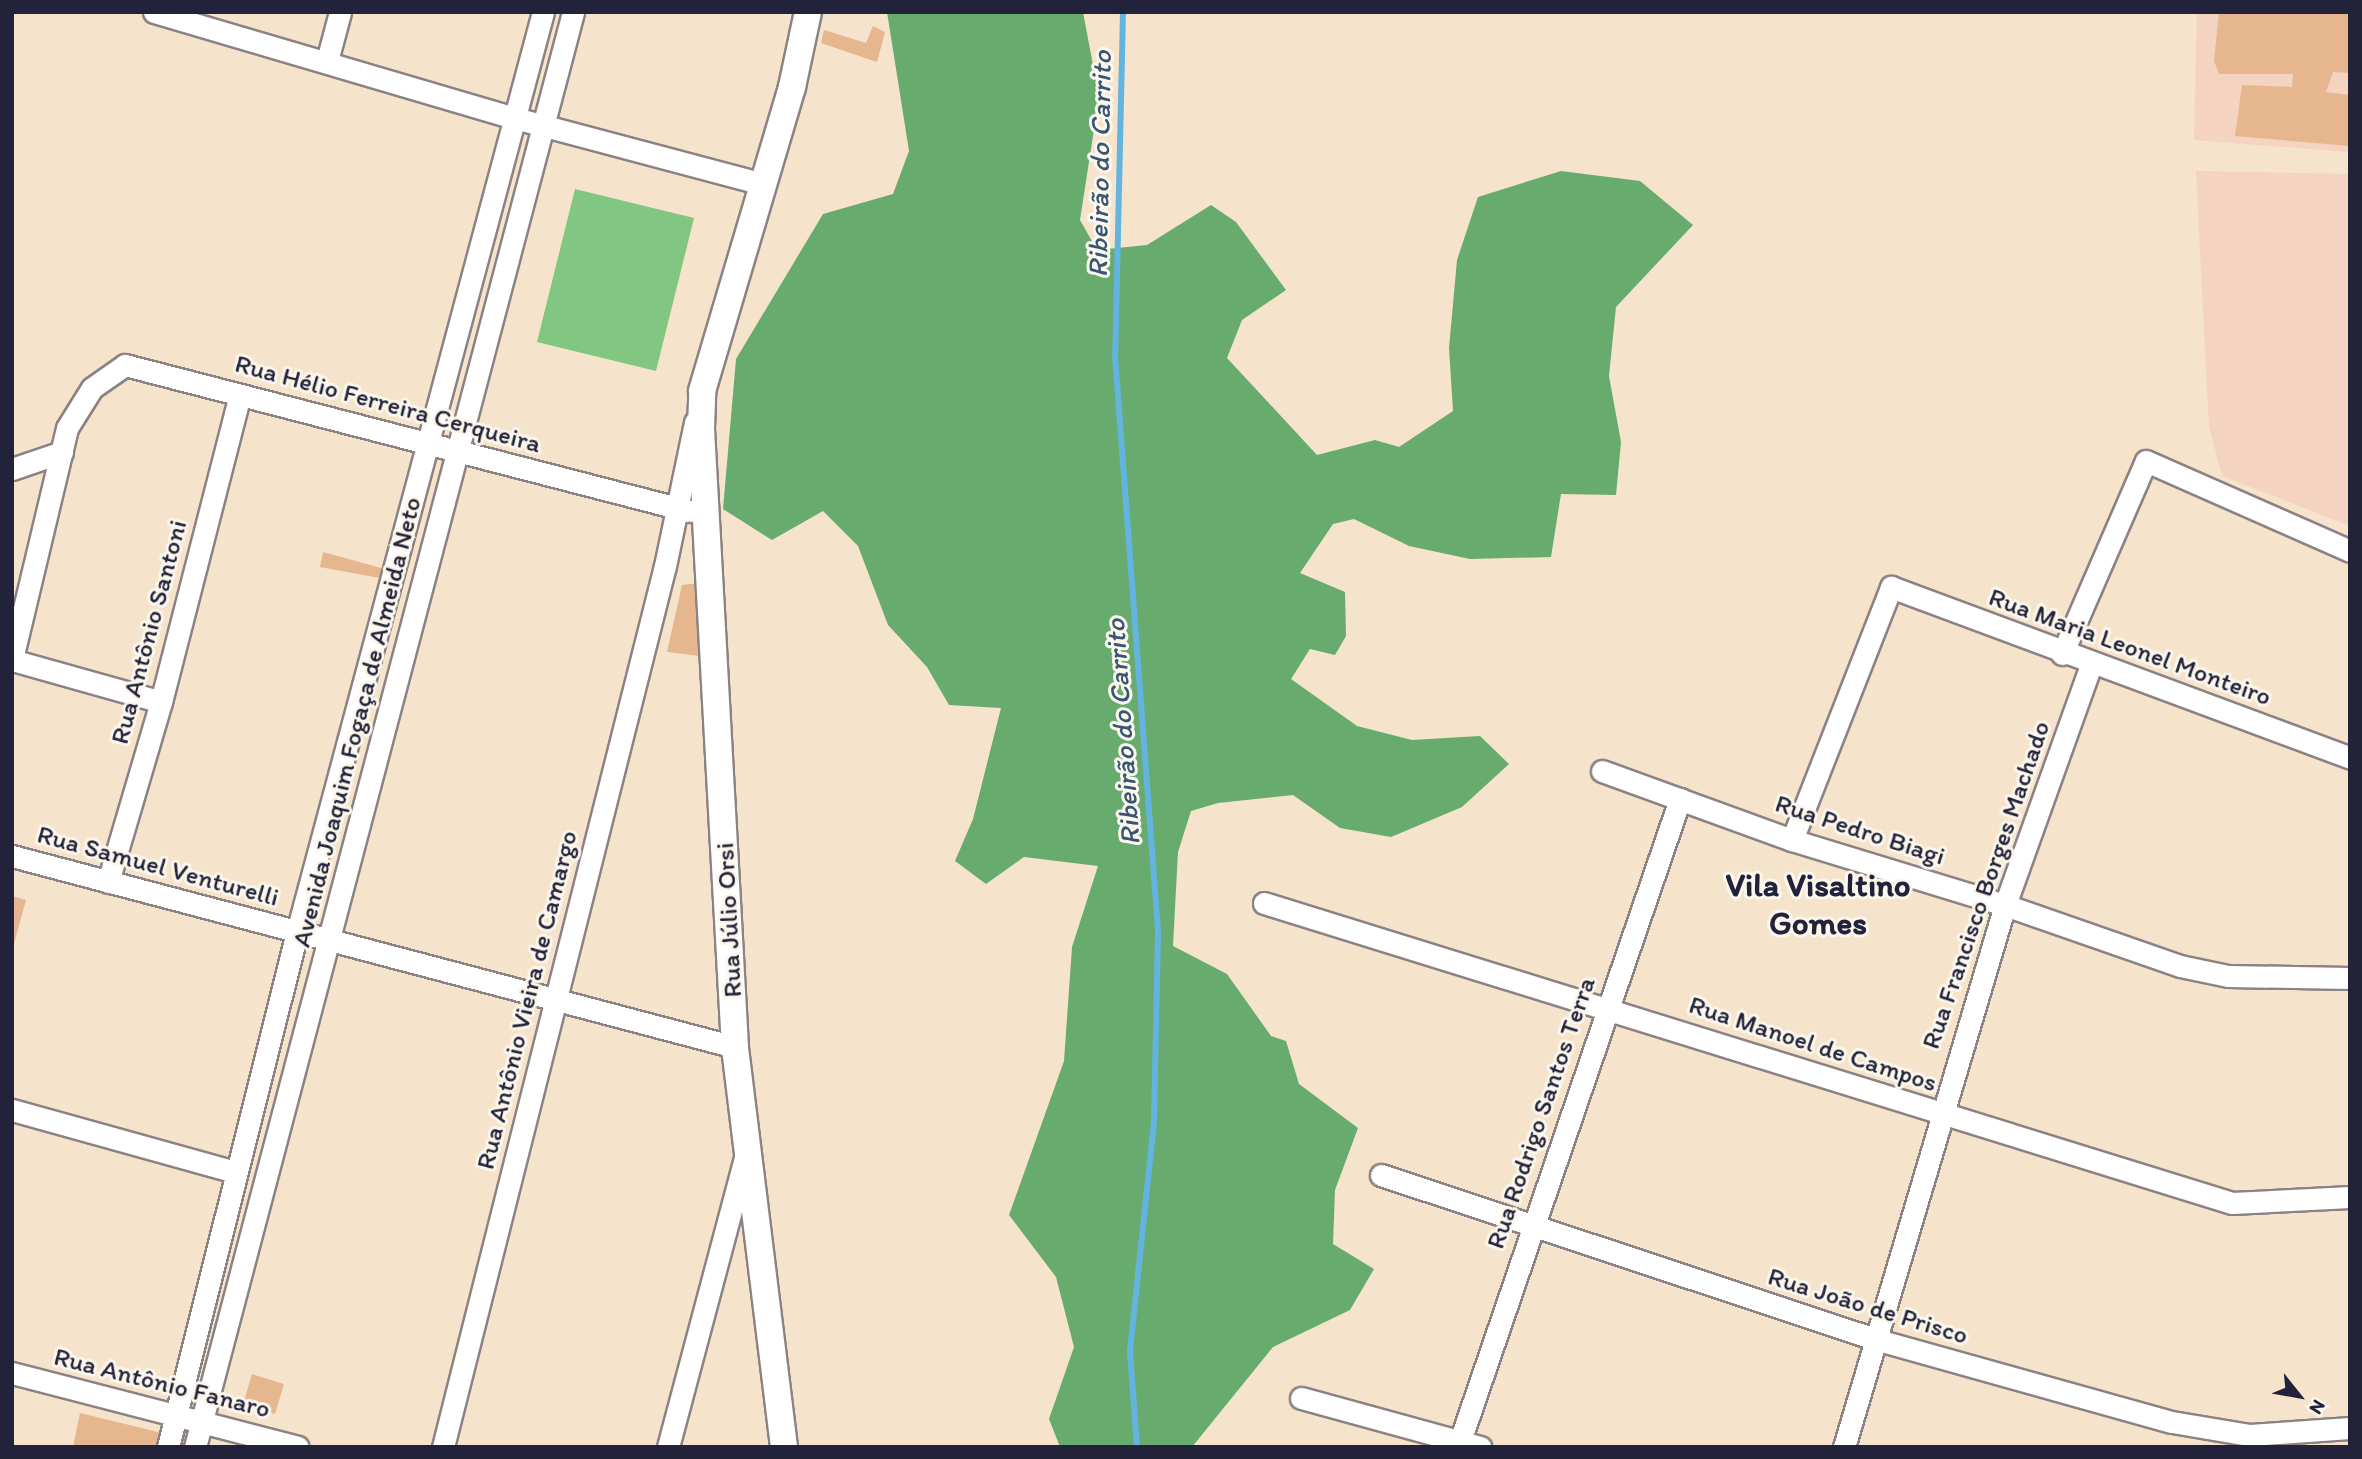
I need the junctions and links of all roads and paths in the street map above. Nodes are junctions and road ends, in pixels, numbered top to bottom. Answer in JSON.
{"nodes":[{"id":1,"x":154,"y":12,"type":"edge"},
{"id":2,"x":340,"y":12,"type":"edge"},
{"id":3,"x":543,"y":12,"type":"edge"},
{"id":4,"x":573,"y":12,"type":"edge"},
{"id":5,"x":808,"y":12,"type":"edge"},
{"id":6,"x":327,"y":61,"type":"junction"},
{"id":7,"x":515,"y":118,"type":"junction"},
{"id":8,"x":544,"y":126,"type":"junction"},
{"id":9,"x":760,"y":183,"type":"junction"},
{"id":10,"x":702,"y":391,"type":"junction"},
{"id":11,"x":240,"y":395,"type":"junction"},
{"id":12,"x":430,"y":444,"type":"junction"},
{"id":13,"x":455,"y":451,"type":"junction"},
{"id":14,"x":62,"y":452,"type":"junction"},
{"id":15,"x":12,"y":469,"type":"edge"},
{"id":16,"x":677,"y":508,"type":"junction"},
{"id":17,"x":709,"y":516,"type":"junction"},
{"id":18,"x":710,"y":544,"type":"junction"},
{"id":19,"x":2350,"y":551,"type":"edge"},
{"id":20,"x":665,"y":566,"type":"junction"},
{"id":21,"x":2062,"y":654,"type":"junction"},
{"id":22,"x":12,"y":659,"type":"edge"},
{"id":23,"x":2091,"y":665,"type":"junction"},
{"id":24,"x":161,"y":702,"type":"junction"},
{"id":25,"x":2350,"y":758,"type":"edge"},
{"id":26,"x":1602,"y":771,"type":"dead end"},
{"id":27,"x":1680,"y":799,"type":"junction"},
{"id":28,"x":1792,"y":840,"type":"junction"},
{"id":29,"x":12,"y":856,"type":"edge"},
{"id":30,"x":108,"y":882,"type":"junction"},
{"id":31,"x":1264,"y":903,"type":"dead end"},
{"id":32,"x":2005,"y":905,"type":"junction"},
{"id":33,"x":297,"y":932,"type":"junction"},
{"id":34,"x":331,"y":939,"type":"junction"},
{"id":35,"x":2350,"y":978,"type":"edge"},
{"id":36,"x":556,"y":1002,"type":"junction"},
{"id":37,"x":1606,"y":1008,"type":"junction"},
{"id":38,"x":735,"y":1047,"type":"junction"},
{"id":39,"x":12,"y":1110,"type":"edge"},
{"id":40,"x":1940,"y":1114,"type":"junction"},
{"id":41,"x":748,"y":1144,"type":"junction"},
{"id":42,"x":235,"y":1172,"type":"junction"},
{"id":43,"x":1381,"y":1175,"type":"dead end"},
{"id":44,"x":2350,"y":1197,"type":"edge"},
{"id":45,"x":1531,"y":1228,"type":"junction"},
{"id":46,"x":1878,"y":1340,"type":"junction"},
{"id":47,"x":12,"y":1373,"type":"edge"},
{"id":48,"x":1301,"y":1398,"type":"dead end"},
{"id":49,"x":175,"y":1416,"type":"junction"},
{"id":50,"x":201,"y":1421,"type":"junction"},
{"id":51,"x":2350,"y":1428,"type":"edge"},
{"id":52,"x":1466,"y":1445,"type":"edge"},
{"id":53,"x":168,"y":1447,"type":"edge"},
{"id":54,"x":195,"y":1447,"type":"edge"},
{"id":55,"x":298,"y":1447,"type":"edge"},
{"id":56,"x":443,"y":1447,"type":"edge"},
{"id":57,"x":668,"y":1447,"type":"edge"},
{"id":58,"x":784,"y":1447,"type":"edge"},
{"id":59,"x":1844,"y":1447,"type":"edge"}],
"edges":[{"from":1,"to":6,"type":"street"},
{"from":2,"to":6,"type":"street"},
{"from":3,"to":7,"type":"street","name":"Avenida Joaquim Fogaça de Almeida Neto"},
{"from":4,"to":8,"type":"street","name":"Avenida Joaquim Fogaça de Almeida Neto"},
{"from":5,"to":9,"type":"main road","name":"Rua Júlio Orsi"},
{"from":6,"to":7,"type":"street"},
{"from":7,"to":8,"type":"street"},
{"from":7,"to":12,"type":"street","name":"Avenida Joaquim Fogaça de Almeida Neto"},
{"from":8,"to":9,"type":"street"},
{"from":8,"to":13,"type":"street","name":"Avenida Joaquim Fogaça de Almeida Neto"},
{"from":9,"to":10,"type":"main road","name":"Rua Júlio Orsi"},
{"from":10,"to":16,"type":"street","name":"Rua Antônio Vieira de Camargo"},
{"from":10,"to":17,"type":"main road","name":"Rua Júlio Orsi"},
{"from":11,"to":12,"type":"street","name":"Rua Hélio Ferreira Cerqueira"},
{"from":11,"to":14,"type":"street","name":"Rua Hélio Ferreira Cerqueira"},
{"from":11,"to":24,"type":"street","name":"Rua Antônio Santoni"},
{"from":12,"to":13,"type":"street","name":"Rua Hélio Ferreira Cerqueira"},
{"from":12,"to":33,"type":"street","name":"Avenida Joaquim Fogaça de Almeida Neto"},
{"from":13,"to":16,"type":"street","name":"Rua Hélio Ferreira Cerqueira"},
{"from":13,"to":34,"type":"street","name":"Avenida Joaquim Fogaça de Almeida Neto"},
{"from":14,"to":15,"type":"street"},
{"from":14,"to":22,"type":"street"},
{"from":16,"to":17,"type":"street","name":"Rua Hélio Ferreira Cerqueira"},
{"from":16,"to":20,"type":"street","name":"Rua Antônio Vieira de Camargo"},
{"from":17,"to":18,"type":"main road","name":"Rua Júlio Orsi"},
{"from":18,"to":20,"type":"street"},
{"from":18,"to":38,"type":"main road","name":"Rua Júlio Orsi"},
{"from":19,"to":21,"type":"street"},
{"from":20,"to":36,"type":"street","name":"Rua Antônio Vieira de Camargo"},
{"from":21,"to":23,"type":"street","name":"Rua Maria Leonel Monteiro"},
{"from":21,"to":28,"type":"street","name":"Rua Maria Leonel Monteiro"},
{"from":22,"to":24,"type":"street"},
{"from":23,"to":25,"type":"street","name":"Rua Maria Leonel Monteiro"},
{"from":23,"to":32,"type":"street","name":"Rua Francisco Borges Machado"},
{"from":24,"to":30,"type":"street","name":"Rua Antônio Santoni"},
{"from":26,"to":27,"type":"street","name":"Rua Pedro Biagi"},
{"from":27,"to":28,"type":"street","name":"Rua Pedro Biagi"},
{"from":27,"to":37,"type":"street","name":"Rua Rodrigo Santos Terra"},
{"from":28,"to":32,"type":"street","name":"Rua Pedro Biagi"},
{"from":29,"to":30,"type":"street","name":"Rua Samuel Venturelli"},
{"from":30,"to":33,"type":"street","name":"Rua Samuel Venturelli"},
{"from":31,"to":37,"type":"street","name":"Rua Manoel de Campos"},
{"from":32,"to":35,"type":"street","name":"Rua Pedro Biagi"},
{"from":32,"to":40,"type":"street","name":"Rua Francisco Borges Machado"},
{"from":33,"to":34,"type":"street","name":"Rua Samuel Venturelli"},
{"from":33,"to":42,"type":"street","name":"Avenida Joaquim Fogaça de Almeida Neto"},
{"from":34,"to":36,"type":"street","name":"Rua Samuel Venturelli"},
{"from":34,"to":50,"type":"street","name":"Avenida Joaquim Fogaça de Almeida Neto"},
{"from":36,"to":38,"type":"street","name":"Rua Samuel Venturelli"},
{"from":36,"to":56,"type":"street","name":"Rua Antônio Vieira de Camargo"},
{"from":37,"to":40,"type":"street","name":"Rua Manoel de Campos"},
{"from":37,"to":45,"type":"street","name":"Rua Rodrigo Santos Terra"},
{"from":38,"to":41,"type":"main road","name":"Rua Júlio Orsi"},
{"from":39,"to":42,"type":"street"},
{"from":40,"to":44,"type":"street","name":"Rua Manoel de Campos"},
{"from":40,"to":46,"type":"street","name":"Rua Francisco Borges Machado"},
{"from":41,"to":57,"type":"street"},
{"from":41,"to":58,"type":"main road","name":"Rua Júlio Orsi"},
{"from":42,"to":49,"type":"street","name":"Avenida Joaquim Fogaça de Almeida Neto"},
{"from":43,"to":45,"type":"street","name":"Rua João de Prisco"},
{"from":45,"to":46,"type":"street","name":"Rua João de Prisco"},
{"from":45,"to":52,"type":"street","name":"Rua Rodrigo Santos Terra"},
{"from":46,"to":51,"type":"street","name":"Rua João de Prisco"},
{"from":46,"to":59,"type":"street","name":"Rua Francisco Borges Machado"},
{"from":47,"to":49,"type":"street","name":"Rua Antônio Fanaro"},
{"from":48,"to":52,"type":"street"},
{"from":49,"to":50,"type":"street","name":"Rua Antônio Fanaro"},
{"from":49,"to":53,"type":"street","name":"Avenida Joaquim Fogaça de Almeida Neto"},
{"from":50,"to":54,"type":"street","name":"Avenida Joaquim Fogaça de Almeida Neto"},
{"from":50,"to":55,"type":"street","name":"Rua Antônio Fanaro"}]}
